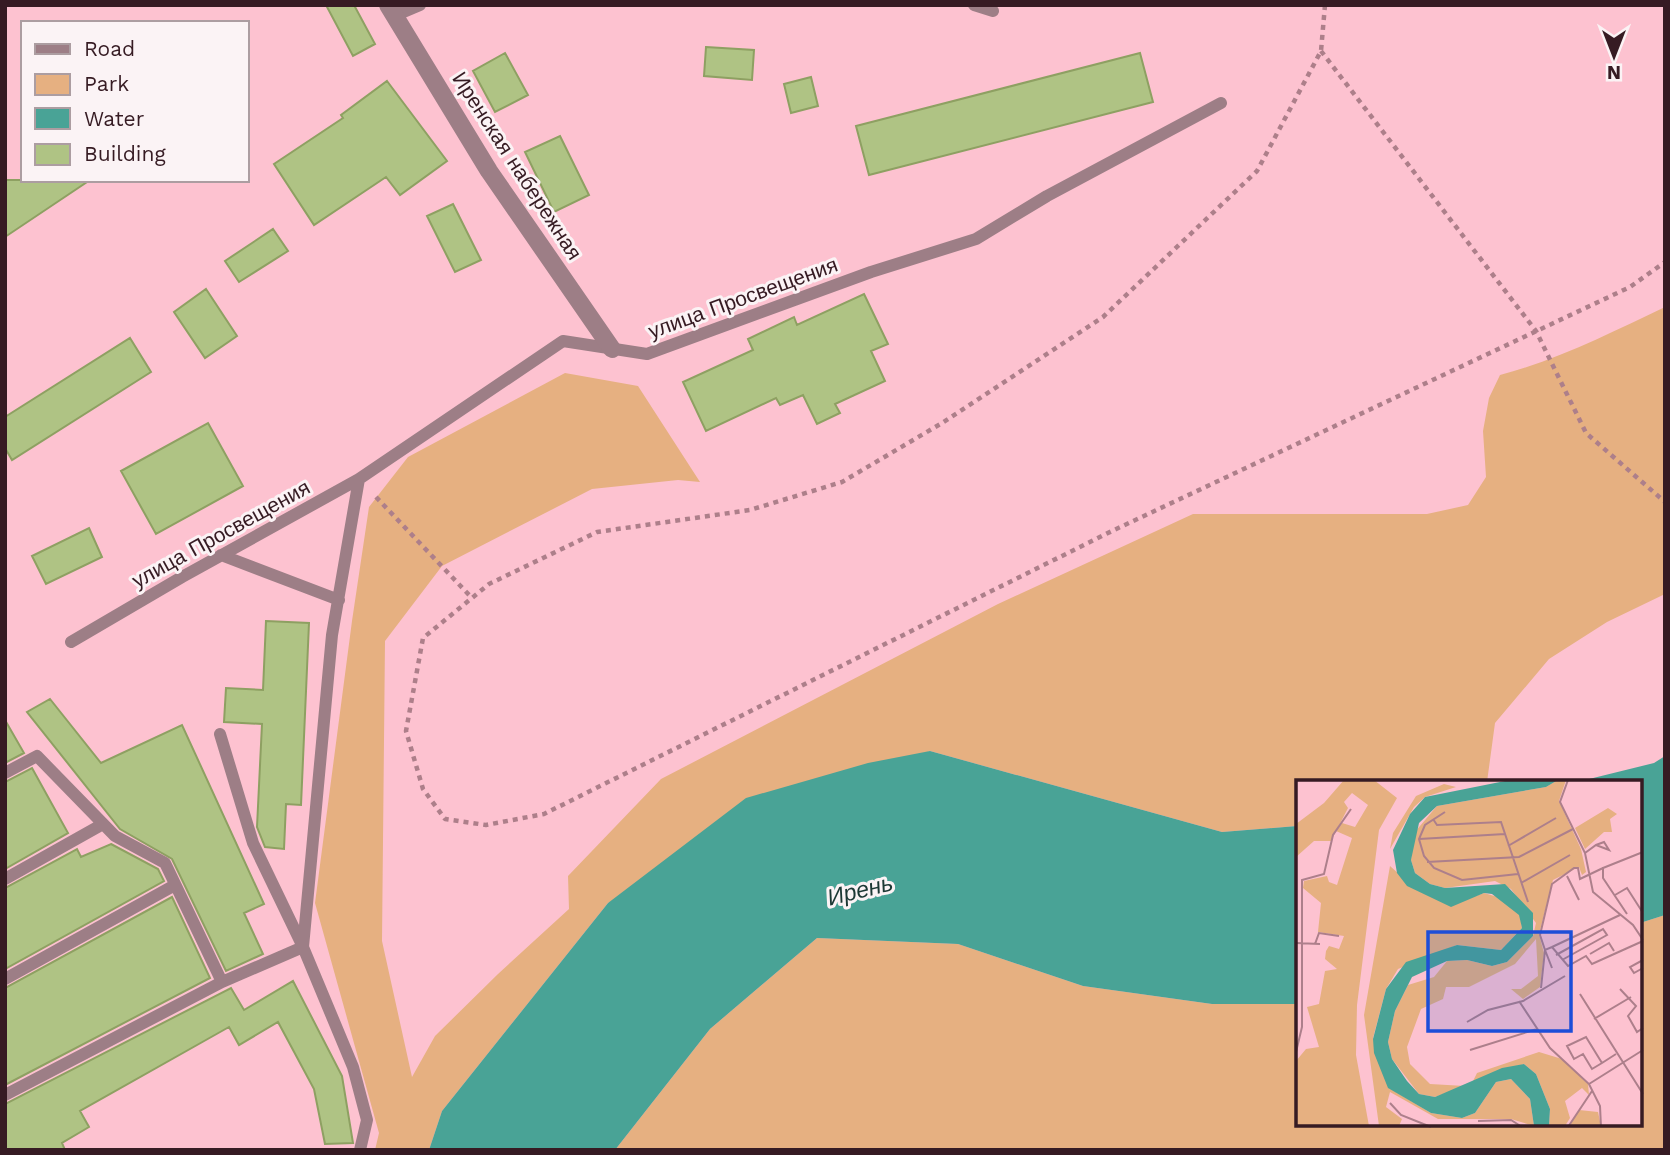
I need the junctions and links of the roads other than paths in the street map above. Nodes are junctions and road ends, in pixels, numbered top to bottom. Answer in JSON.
{"nodes":[{"id":1,"x":420,"y":5,"type":"edge"},
{"id":2,"x":974,"y":5,"type":"edge"},
{"id":3,"x":391,"y":10,"type":"edge"},
{"id":4,"x":993,"y":11,"type":"dead end"},
{"id":5,"x":1222,"y":103,"type":"dead end"},
{"id":6,"x":612,"y":349,"type":"junction"},
{"id":7,"x":359,"y":480,"type":"junction"},
{"id":8,"x":221,"y":555,"type":"junction"},
{"id":9,"x":338,"y":600,"type":"junction"},
{"id":10,"x":71,"y":642,"type":"dead end"},
{"id":11,"x":220,"y":734,"type":"dead end"},
{"id":12,"x":5,"y":773,"type":"edge"},
{"id":13,"x":103,"y":824,"type":"junction"},
{"id":14,"x":5,"y":879,"type":"edge"},
{"id":15,"x":175,"y":885,"type":"junction"},
{"id":16,"x":303,"y":947,"type":"junction"},
{"id":17,"x":5,"y":979,"type":"edge"},
{"id":18,"x":222,"y":982,"type":"junction"},
{"id":19,"x":5,"y":1095,"type":"edge"},
{"id":20,"x":360,"y":1150,"type":"edge"}],
"edges":[{"from":1,"to":3,"type":"lane"},
{"from":2,"to":4,"type":"lane"},
{"from":3,"to":6,"type":"street","name":"Иренская набережная"},
{"from":5,"to":6,"type":"lane","name":"улица Просвещения"},
{"from":6,"to":7,"type":"lane","name":"улица Просвещения"},
{"from":7,"to":8,"type":"lane","name":"улица Просвещения"},
{"from":7,"to":9,"type":"lane"},
{"from":8,"to":9,"type":"lane"},
{"from":8,"to":10,"type":"lane","name":"улица Просвещения"},
{"from":9,"to":16,"type":"lane"},
{"from":11,"to":16,"type":"lane"},
{"from":12,"to":13,"type":"lane"},
{"from":13,"to":14,"type":"lane"},
{"from":13,"to":15,"type":"lane"},
{"from":15,"to":17,"type":"lane"},
{"from":15,"to":18,"type":"lane"},
{"from":16,"to":18,"type":"lane"},
{"from":16,"to":20,"type":"lane"},
{"from":18,"to":19,"type":"lane"}]}
